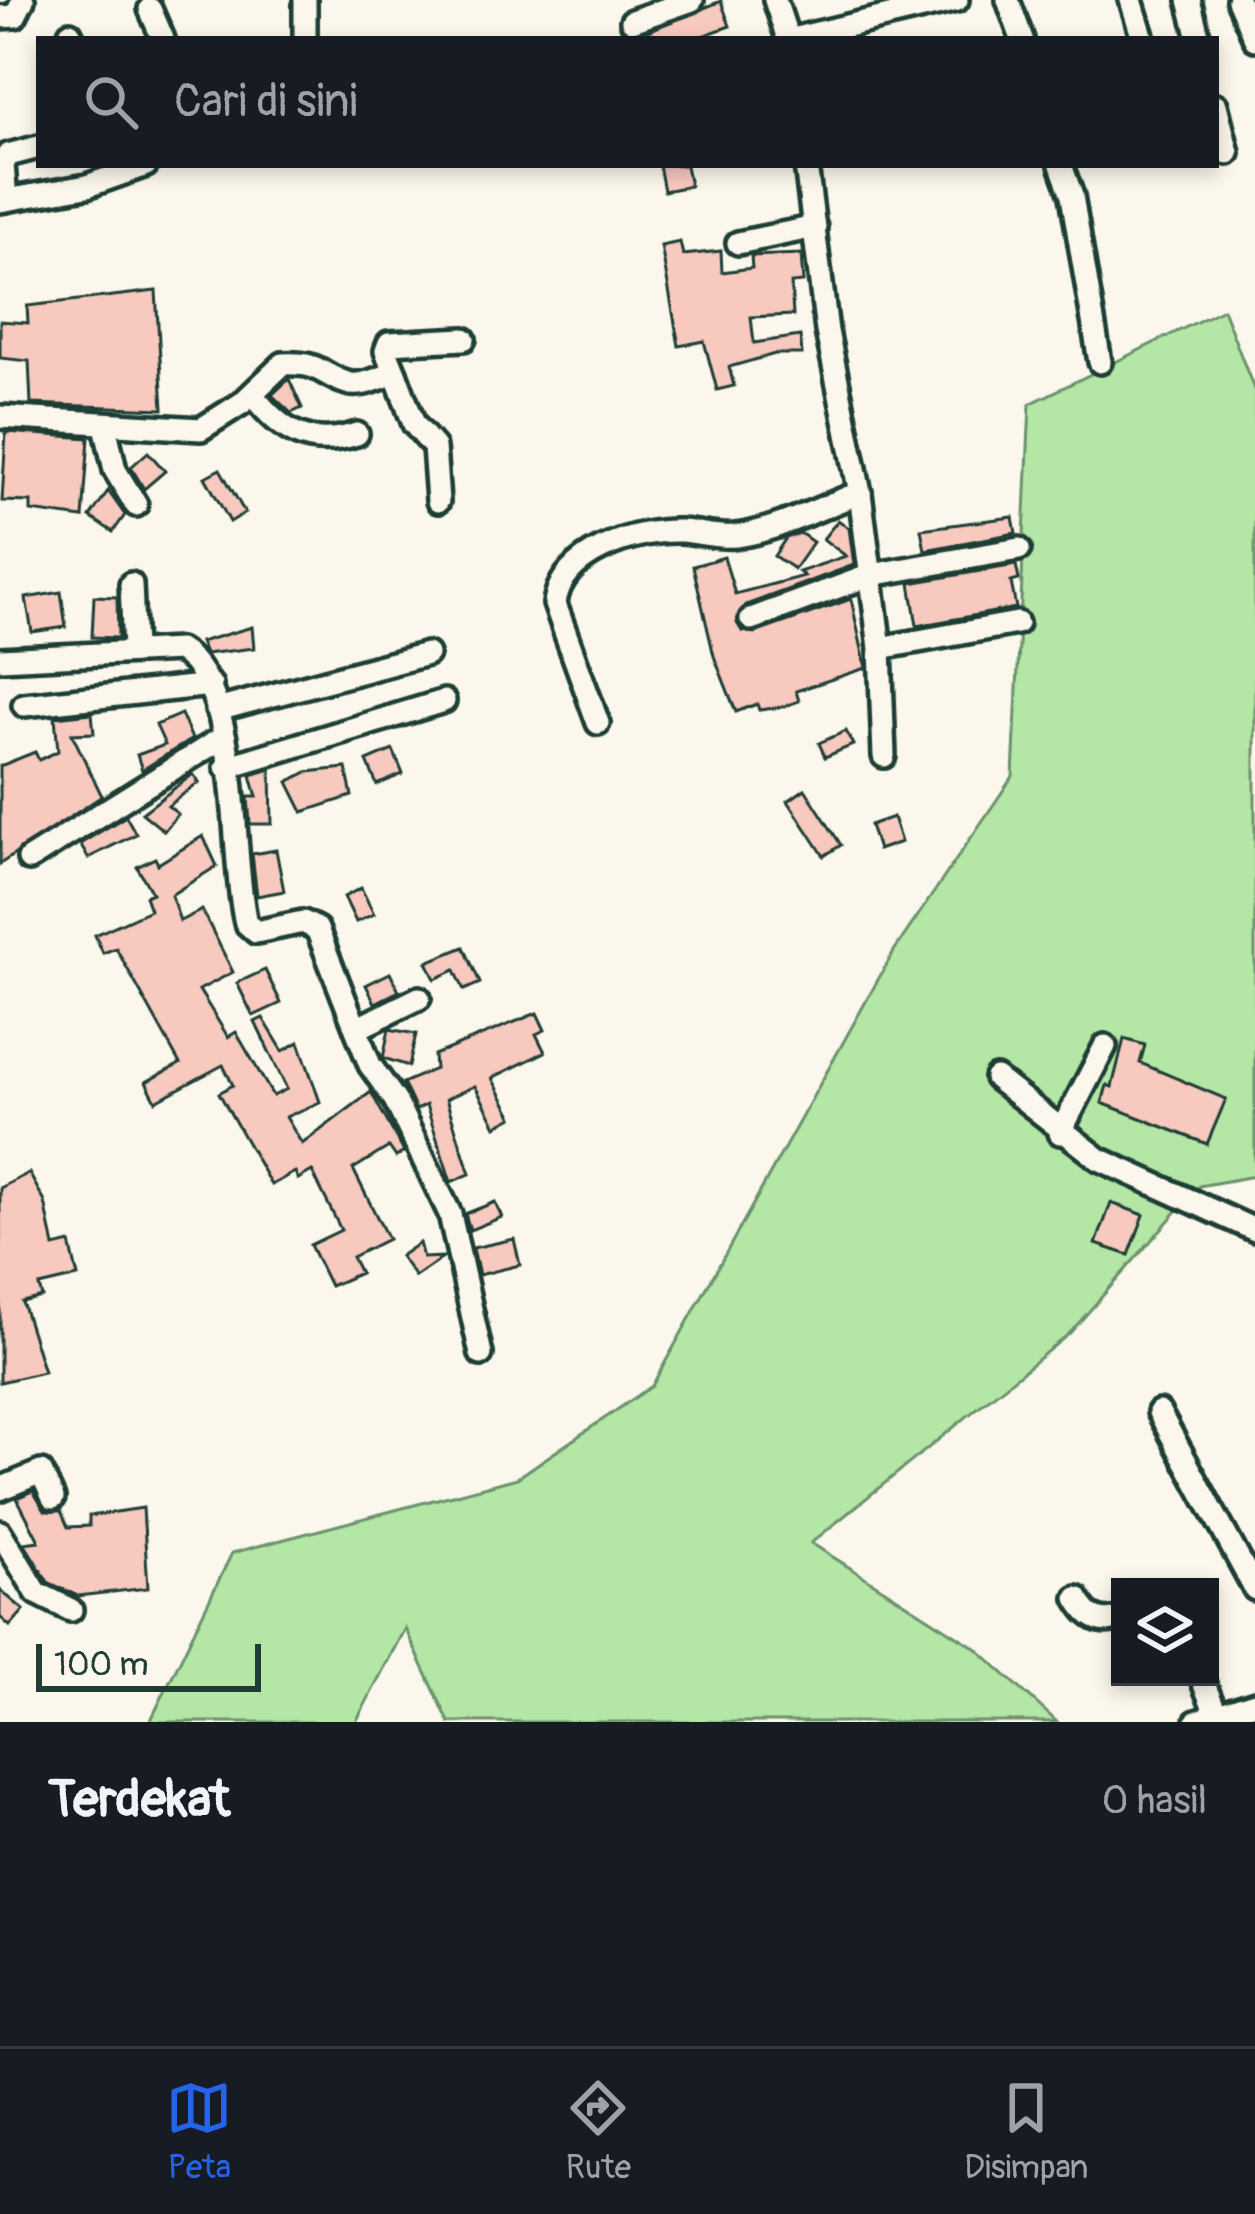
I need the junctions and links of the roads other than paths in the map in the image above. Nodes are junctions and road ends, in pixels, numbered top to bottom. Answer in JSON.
{"nodes":[{"id":1,"x":23,"y":0,"type":"edge"},
{"id":2,"x":305,"y":0,"type":"edge"},
{"id":3,"x":692,"y":0,"type":"edge"},
{"id":4,"x":775,"y":0,"type":"edge"},
{"id":5,"x":954,"y":0,"type":"edge"},
{"id":6,"x":1008,"y":0,"type":"edge"},
{"id":7,"x":1131,"y":0,"type":"edge"},
{"id":8,"x":1189,"y":0,"type":"edge"},
{"id":9,"x":1238,"y":0,"type":"edge"},
{"id":10,"x":150,"y":9,"type":"dead end"},
{"id":11,"x":0,"y":17,"type":"edge"},
{"id":12,"x":632,"y":22,"type":"dead end"},
{"id":13,"x":163,"y":36,"type":"edge"},
{"id":14,"x":305,"y":36,"type":"edge"},
{"id":15,"x":788,"y":36,"type":"edge"},
{"id":16,"x":802,"y":36,"type":"edge"},
{"id":17,"x":1021,"y":36,"type":"edge"},
{"id":18,"x":1142,"y":36,"type":"edge"},
{"id":19,"x":1198,"y":36,"type":"edge"},
{"id":20,"x":1255,"y":39,"type":"edge"},
{"id":21,"x":1219,"y":117,"type":"edge"},
{"id":22,"x":36,"y":148,"type":"edge"},
{"id":23,"x":1228,"y":153,"type":"dead end"},
{"id":24,"x":69,"y":168,"type":"edge"},
{"id":25,"x":131,"y":168,"type":"edge"},
{"id":26,"x":806,"y":168,"type":"edge"},
{"id":27,"x":1062,"y":168,"type":"edge"},
{"id":28,"x":73,"y":188,"type":"junction"},
{"id":29,"x":3,"y":200,"type":"edge"},
{"id":30,"x":814,"y":227,"type":"junction"},
{"id":31,"x":738,"y":243,"type":"dead end"},
{"id":32,"x":464,"y":339,"type":"dead end"},
{"id":33,"x":1100,"y":362,"type":"dead end"},
{"id":34,"x":395,"y":373,"type":"junction"},
{"id":35,"x":252,"y":394,"type":"junction"},
{"id":36,"x":0,"y":417,"type":"edge"},
{"id":37,"x":105,"y":425,"type":"junction"},
{"id":38,"x":357,"y":434,"type":"dead end"},
{"id":39,"x":860,"y":493,"type":"junction"},
{"id":40,"x":438,"y":501,"type":"dead end"},
{"id":41,"x":136,"y":505,"type":"dead end"},
{"id":42,"x":1019,"y":549,"type":"dead end"},
{"id":43,"x":871,"y":575,"type":"junction"},
{"id":44,"x":131,"y":584,"type":"dead end"},
{"id":45,"x":751,"y":619,"type":"dead end"},
{"id":46,"x":1017,"y":623,"type":"dead end"},
{"id":47,"x":880,"y":648,"type":"junction"},
{"id":48,"x":134,"y":650,"type":"junction"},
{"id":49,"x":427,"y":654,"type":"dead end"},
{"id":50,"x":0,"y":659,"type":"edge"},
{"id":51,"x":211,"y":686,"type":"junction"},
{"id":52,"x":444,"y":701,"type":"dead end"},
{"id":53,"x":24,"y":705,"type":"dead end"},
{"id":54,"x":217,"y":710,"type":"junction"},
{"id":55,"x":598,"y":723,"type":"dead end"},
{"id":56,"x":222,"y":738,"type":"junction"},
{"id":57,"x":884,"y":756,"type":"dead end"},
{"id":58,"x":226,"y":766,"type":"junction"},
{"id":59,"x":28,"y":859,"type":"dead end"},
{"id":60,"x":419,"y":998,"type":"dead end"},
{"id":61,"x":356,"y":1028,"type":"junction"},
{"id":62,"x":1105,"y":1046,"type":"dead end"},
{"id":63,"x":997,"y":1078,"type":"dead end"},
{"id":64,"x":1060,"y":1133,"type":"junction"},
{"id":65,"x":1255,"y":1230,"type":"edge"},
{"id":66,"x":481,"y":1354,"type":"dead end"},
{"id":67,"x":1159,"y":1412,"type":"dead end"},
{"id":68,"x":0,"y":1490,"type":"edge"},
{"id":69,"x":52,"y":1498,"type":"dead end"},
{"id":70,"x":2,"y":1544,"type":"edge"},
{"id":71,"x":1255,"y":1589,"type":"edge"},
{"id":72,"x":1077,"y":1598,"type":"dead end"},
{"id":73,"x":70,"y":1610,"type":"dead end"},
{"id":74,"x":1111,"y":1620,"type":"edge"},
{"id":75,"x":1202,"y":1686,"type":"edge"},
{"id":76,"x":1255,"y":1703,"type":"edge"},
{"id":77,"x":1206,"y":1718,"type":"edge"}],
"edges":[{"from":1,"to":11,"type":"street"},
{"from":2,"to":14,"type":"street"},
{"from":3,"to":12,"type":"street"},
{"from":4,"to":15,"type":"street"},
{"from":5,"to":16,"type":"street"},
{"from":6,"to":17,"type":"street"},
{"from":7,"to":18,"type":"street"},
{"from":8,"to":19,"type":"street"},
{"from":9,"to":20,"type":"street"},
{"from":10,"to":13,"type":"street"},
{"from":21,"to":23,"type":"street"},
{"from":22,"to":29,"type":"street"},
{"from":24,"to":28,"type":"street"},
{"from":25,"to":28,"type":"street"},
{"from":26,"to":30,"type":"street"},
{"from":27,"to":33,"type":"street"},
{"from":28,"to":29,"type":"street"},
{"from":30,"to":31,"type":"street"},
{"from":30,"to":39,"type":"street"},
{"from":32,"to":34,"type":"street"},
{"from":34,"to":35,"type":"street"},
{"from":34,"to":40,"type":"street"},
{"from":35,"to":37,"type":"street"},
{"from":35,"to":38,"type":"street"},
{"from":36,"to":37,"type":"street"},
{"from":37,"to":41,"type":"street"},
{"from":39,"to":43,"type":"street"},
{"from":39,"to":55,"type":"street"},
{"from":42,"to":43,"type":"street"},
{"from":43,"to":45,"type":"street"},
{"from":43,"to":47,"type":"street"},
{"from":44,"to":48,"type":"street"},
{"from":46,"to":47,"type":"street"},
{"from":47,"to":57,"type":"street"},
{"from":48,"to":50,"type":"street"},
{"from":48,"to":51,"type":"street"},
{"from":49,"to":54,"type":"street"},
{"from":51,"to":53,"type":"street"},
{"from":51,"to":54,"type":"street"},
{"from":52,"to":58,"type":"street"},
{"from":54,"to":56,"type":"street"},
{"from":56,"to":58,"type":"street"},
{"from":56,"to":59,"type":"street"},
{"from":58,"to":61,"type":"street"},
{"from":60,"to":61,"type":"street"},
{"from":61,"to":66,"type":"street"},
{"from":62,"to":64,"type":"street"},
{"from":63,"to":64,"type":"street"},
{"from":64,"to":65,"type":"street"},
{"from":67,"to":71,"type":"street"},
{"from":68,"to":69,"type":"street"},
{"from":70,"to":73,"type":"street"},
{"from":72,"to":74,"type":"street"},
{"from":75,"to":77,"type":"street"},
{"from":76,"to":77,"type":"street"}]}
